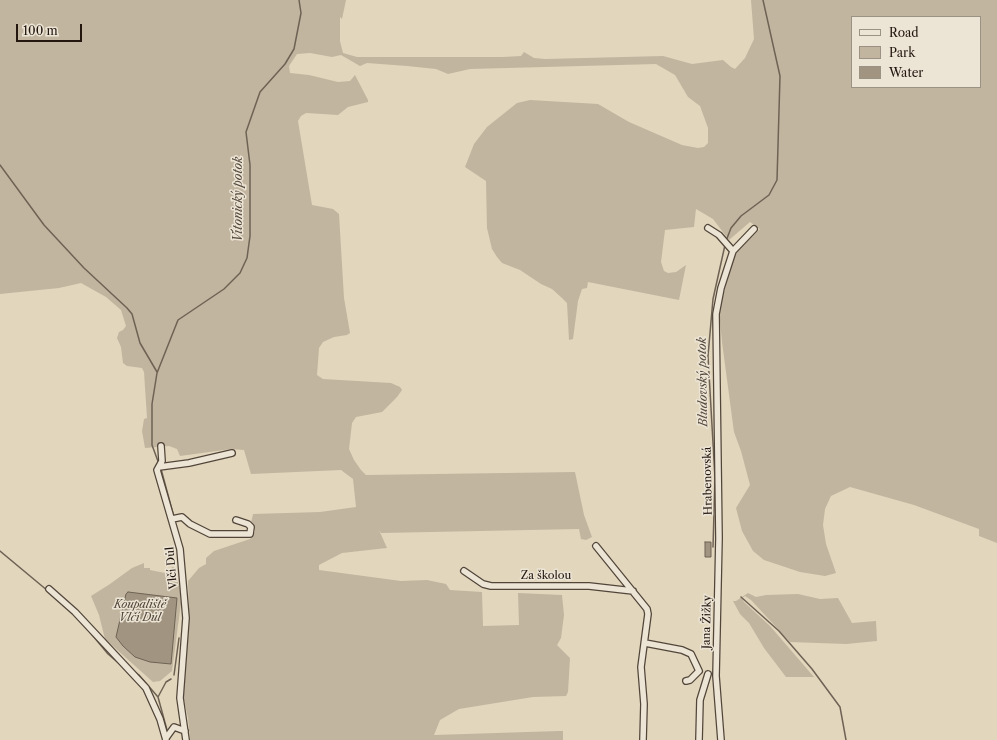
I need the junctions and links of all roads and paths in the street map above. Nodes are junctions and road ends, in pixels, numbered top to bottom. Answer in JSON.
{"nodes":[{"id":1,"x":708,"y":228,"type":"dead end"},
{"id":2,"x":754,"y":229,"type":"dead end"},
{"id":3,"x":734,"y":251,"type":"junction"},
{"id":4,"x":161,"y":446,"type":"dead end"},
{"id":5,"x":232,"y":454,"type":"dead end"},
{"id":6,"x":159,"y":467,"type":"junction"},
{"id":7,"x":172,"y":519,"type":"junction"},
{"id":8,"x":236,"y":520,"type":"dead end"},
{"id":9,"x":596,"y":546,"type":"dead end"},
{"id":10,"x":718,"y":569,"type":"joint"},
{"id":11,"x":464,"y":571,"type":"dead end"},
{"id":12,"x":49,"y":589,"type":"dead end"},
{"id":13,"x":633,"y":591,"type":"junction"},
{"id":14,"x":645,"y":643,"type":"junction"},
{"id":15,"x":699,"y":671,"type":"junction"},
{"id":16,"x":708,"y":674,"type":"junction"},
{"id":17,"x":716,"y":676,"type":"junction"},
{"id":18,"x":686,"y":682,"type":"dead end"},
{"id":19,"x":185,"y":731,"type":"junction"},
{"id":20,"x":166,"y":739,"type":"edge"},
{"id":21,"x":186,"y":740,"type":"edge"},
{"id":22,"x":644,"y":740,"type":"edge"},
{"id":23,"x":699,"y":740,"type":"edge"},
{"id":24,"x":721,"y":740,"type":"edge"}],
"edges":[{"from":1,"to":3,"type":"street"},
{"from":2,"to":3,"type":"street","name":"Hrabenovská"},
{"from":3,"to":10,"type":"street","name":"Hrabenovská"},
{"from":4,"to":6,"type":"street","name":"Vlčí Důl"},
{"from":5,"to":6,"type":"street"},
{"from":6,"to":7,"type":"street","name":"Vlčí Důl"},
{"from":7,"to":8,"type":"street"},
{"from":7,"to":19,"type":"street","name":"Vlčí Důl"},
{"from":9,"to":13,"type":"street"},
{"from":10,"to":17,"type":"street","name":"Jana Žižky"},
{"from":11,"to":13,"type":"street","name":"Za školou"},
{"from":12,"to":20,"type":"street"},
{"from":13,"to":14,"type":"street"},
{"from":14,"to":15,"type":"street"},
{"from":14,"to":22,"type":"street"},
{"from":15,"to":16,"type":"street"},
{"from":15,"to":18,"type":"street"},
{"from":16,"to":17,"type":"street"},
{"from":16,"to":23,"type":"street"},
{"from":17,"to":24,"type":"street","name":"Jana Žižky"},
{"from":19,"to":20,"type":"street"},
{"from":19,"to":21,"type":"street","name":"Vlčí Důl"}]}
